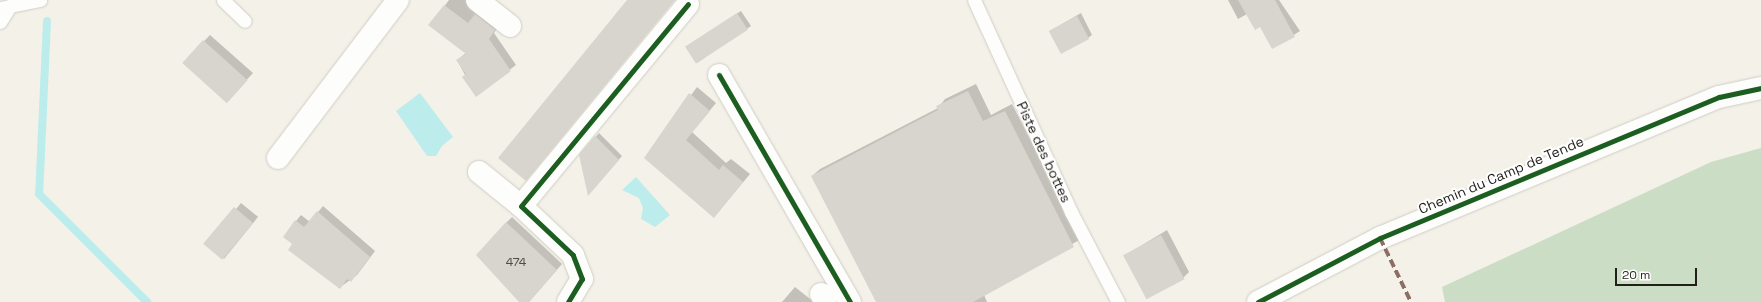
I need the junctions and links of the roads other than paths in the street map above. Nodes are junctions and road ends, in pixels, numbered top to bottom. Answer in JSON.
{"nodes":[{"id":1,"x":40,"y":0,"type":"edge"},
{"id":2,"x":223,"y":0,"type":"edge"},
{"id":3,"x":398,"y":0,"type":"edge"},
{"id":4,"x":477,"y":0,"type":"edge"},
{"id":5,"x":974,"y":0,"type":"edge"},
{"id":6,"x":688,"y":4,"type":"dead end"},
{"id":7,"x":5,"y":7,"type":"edge"},
{"id":8,"x":245,"y":21,"type":"dead end"},
{"id":9,"x":0,"y":22,"type":"edge"},
{"id":10,"x":510,"y":26,"type":"dead end"},
{"id":11,"x":719,"y":75,"type":"dead end"},
{"id":12,"x":1761,"y":88,"type":"edge"},
{"id":13,"x":278,"y":158,"type":"dead end"},
{"id":14,"x":479,"y":172,"type":"dead end"},
{"id":15,"x":520,"y":206,"type":"junction"},
{"id":16,"x":568,"y":302,"type":"edge"},
{"id":17,"x":850,"y":302,"type":"edge"},
{"id":18,"x":1118,"y":302,"type":"edge"},
{"id":19,"x":1258,"y":302,"type":"edge"}],
"edges":[{"from":1,"to":7,"type":"lane"},
{"from":2,"to":8,"type":"lane"},
{"from":3,"to":13,"type":"street"},
{"from":4,"to":10,"type":"street"},
{"from":5,"to":18,"type":"lane","name":"Piste des bottes"},
{"from":6,"to":15,"type":"street"},
{"from":7,"to":9,"type":"lane"},
{"from":11,"to":17,"type":"street"},
{"from":12,"to":19,"type":"street","name":"Chemin du Camp de Tende"},
{"from":14,"to":15,"type":"street"},
{"from":15,"to":16,"type":"street"}]}
